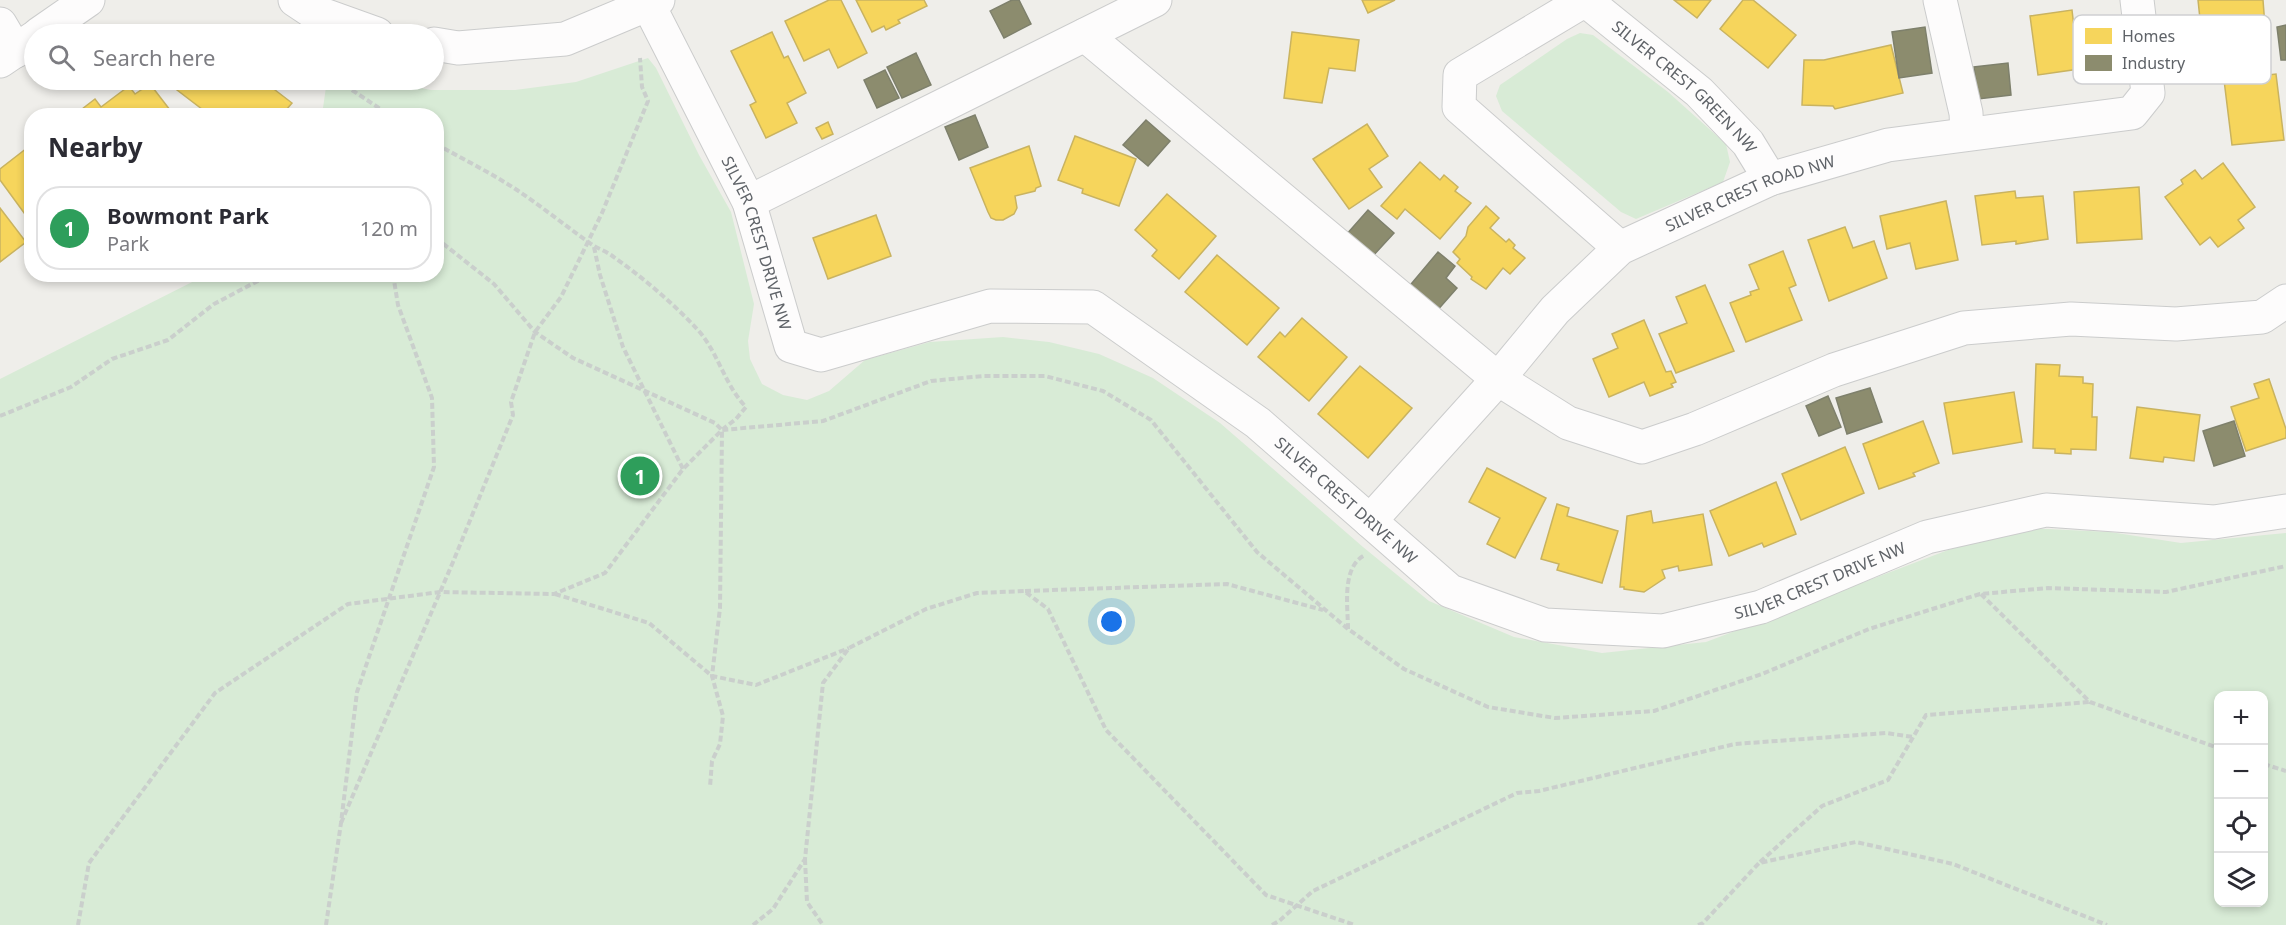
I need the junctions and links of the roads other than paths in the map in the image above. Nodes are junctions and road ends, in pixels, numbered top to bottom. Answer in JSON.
{"nodes":[{"id":1,"x":88,"y":0,"type":"edge"},
{"id":2,"x":295,"y":0,"type":"edge"},
{"id":3,"x":1155,"y":0,"type":"edge"},
{"id":4,"x":1940,"y":0,"type":"edge"},
{"id":5,"x":2137,"y":0,"type":"edge"},
{"id":6,"x":651,"y":2,"type":"edge"},
{"id":7,"x":2139,"y":15,"type":"edge"},
{"id":8,"x":48,"y":24,"type":"edge"},
{"id":9,"x":349,"y":24,"type":"edge"},
{"id":10,"x":1085,"y":35,"type":"junction"},
{"id":11,"x":444,"y":46,"type":"edge"},
{"id":12,"x":2147,"y":84,"type":"edge"},
{"id":13,"x":1967,"y":133,"type":"junction"},
{"id":14,"x":1770,"y":179,"type":"junction"},
{"id":15,"x":749,"y":202,"type":"junction"},
{"id":16,"x":1620,"y":248,"type":"junction"},
{"id":17,"x":2286,"y":301,"type":"edge"},
{"id":18,"x":1498,"y":379,"type":"junction"},
{"id":19,"x":2286,"y":511,"type":"edge"},
{"id":20,"x":1370,"y":521,"type":"junction"}],
"edges":[{"from":1,"to":8,"type":"street"},
{"from":2,"to":9,"type":"street"},
{"from":3,"to":10,"type":"street"},
{"from":4,"to":13,"type":"street"},
{"from":5,"to":7,"type":"street","name":"SILVER CREST ROAD NW"},
{"from":6,"to":11,"type":"street"},
{"from":6,"to":15,"type":"street","name":"SILVER CREST DRIVE NW"},
{"from":10,"to":15,"type":"street"},
{"from":10,"to":18,"type":"street"},
{"from":12,"to":13,"type":"street","name":"SILVER CREST ROAD NW"},
{"from":13,"to":14,"type":"street","name":"SILVER CREST ROAD NW"},
{"from":14,"to":16,"type":"street","name":"SILVER CREST ROAD NW"},
{"from":14,"to":16,"type":"street","name":"SILVER CREST GREEN NW"},
{"from":15,"to":20,"type":"street","name":"SILVER CREST DRIVE NW"},
{"from":16,"to":18,"type":"street","name":"SILVER CREST ROAD NW"},
{"from":17,"to":18,"type":"street"},
{"from":18,"to":20,"type":"street","name":"SILVER CREST ROAD NW"},
{"from":19,"to":20,"type":"street","name":"SILVER CREST DRIVE NW"}]}
